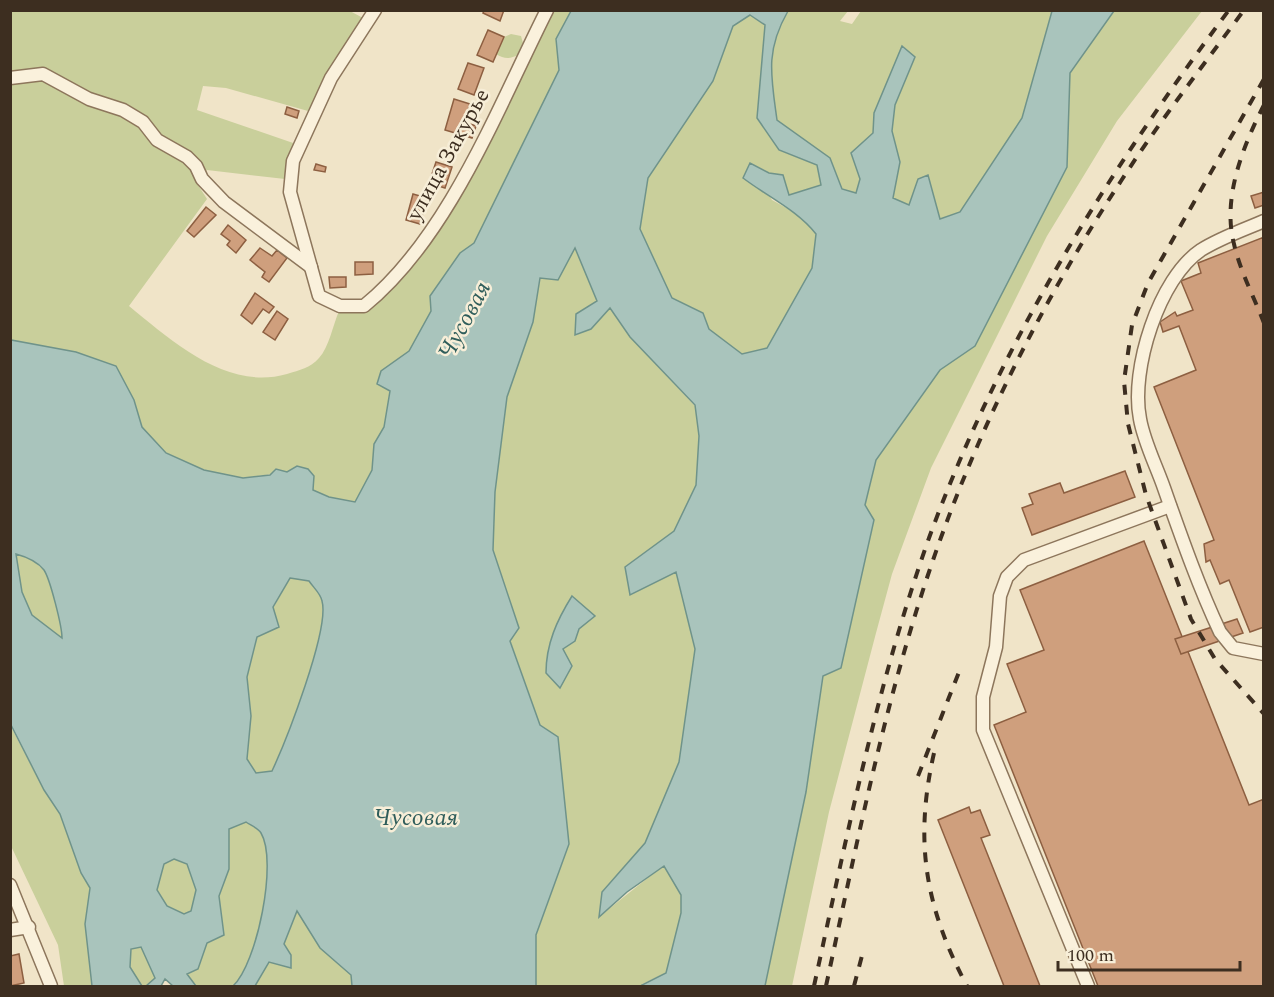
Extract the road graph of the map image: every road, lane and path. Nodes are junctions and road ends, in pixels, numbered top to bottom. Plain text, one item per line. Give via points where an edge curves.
1 (375, 10) edge
2 (547, 10) edge
3 (10, 78) edge
4 (1263, 221) edge
5 (310, 267) junction
6 (1170, 506) junction
7 (1263, 654) edge
8 (10, 885) edge
9 (29, 927) junction
10 (10, 930) edge
11 (51, 987) edge
12 (1088, 987) edge

1 - 5 street, улица Закурье via 331,78 293,161 290,192
2 - 5 street, улица Закурье via 453,196 387,287 364,306 340,306 319,296
3 - 5 street via 43,74 143,122 157,140 187,157 224,202
4 - 6 street via 1202,250 1190,260 1166,290 1150,328 1138,405 1144,435
6 - 7 street via 1220,632 1233,648
6 - 12 street via 1024,560 1007,577 1000,596 996,647 983,697 983,730
8 - 9 street
9 - 10 street
9 - 11 street

